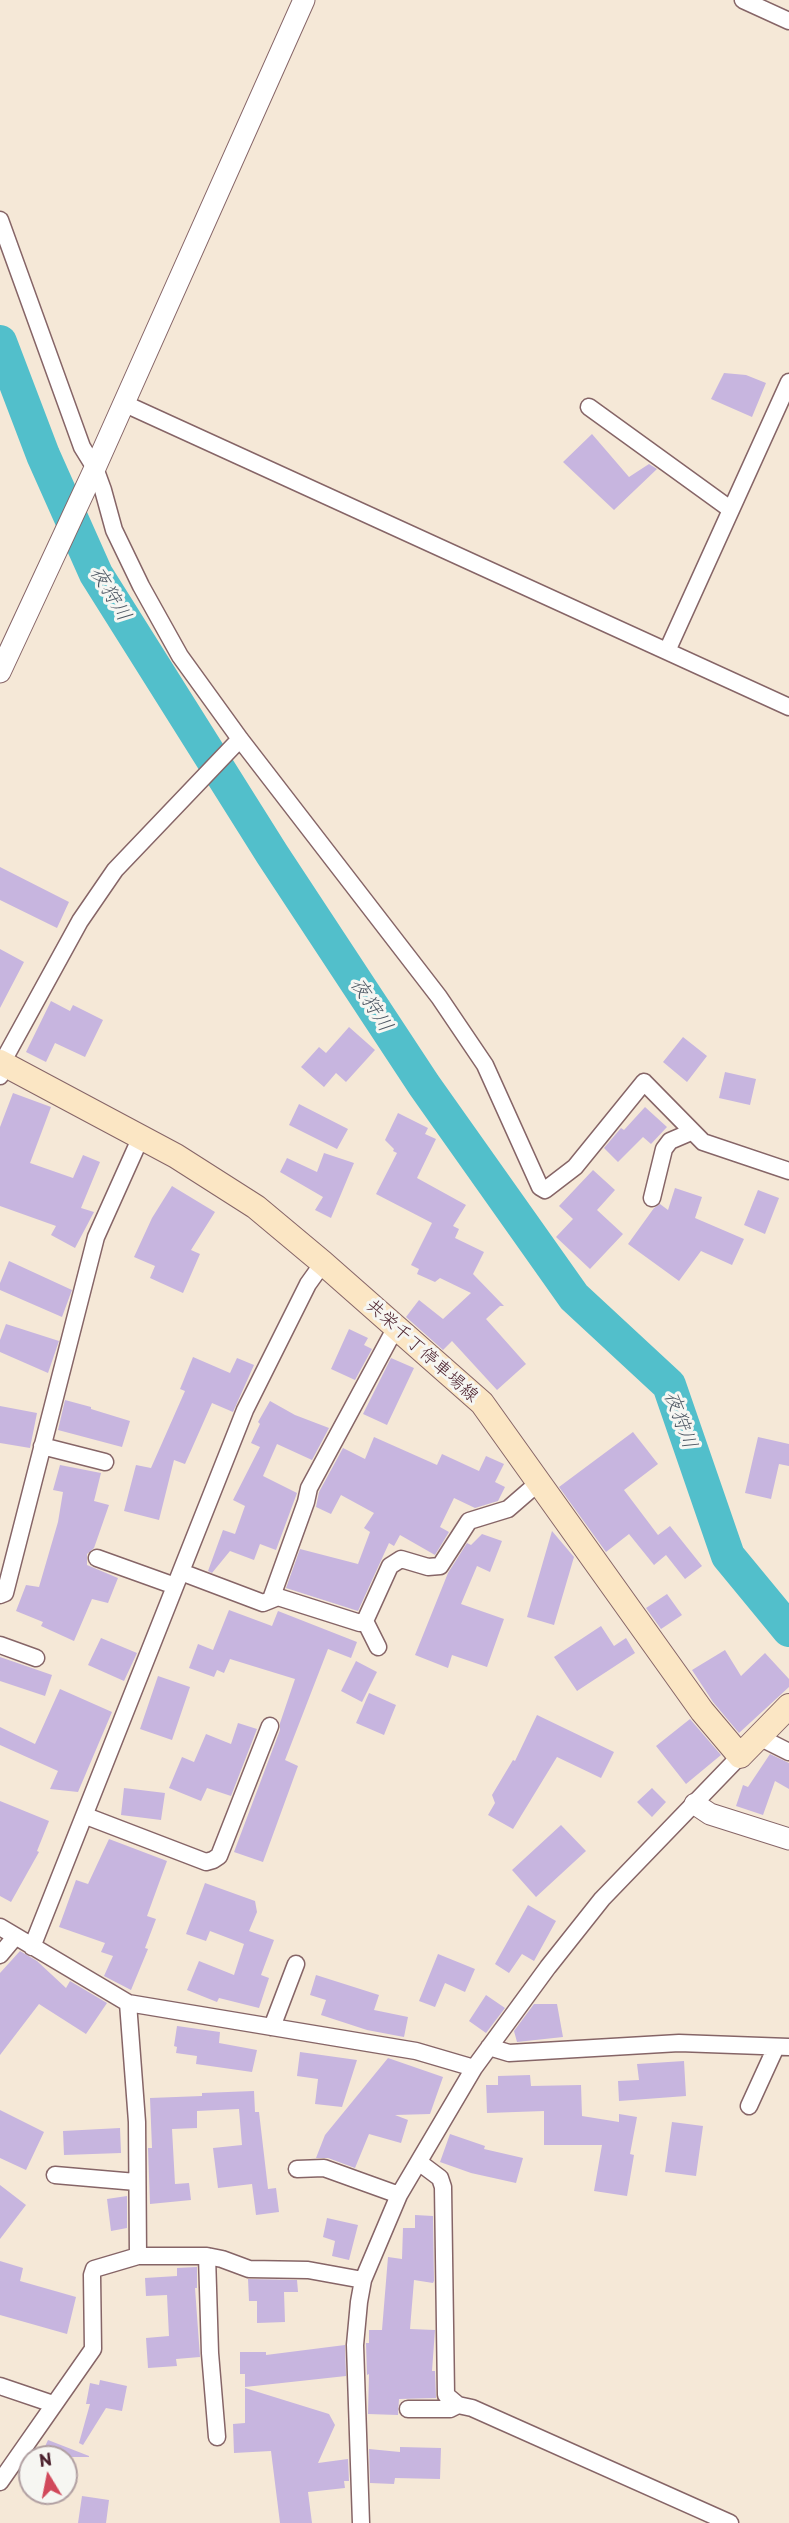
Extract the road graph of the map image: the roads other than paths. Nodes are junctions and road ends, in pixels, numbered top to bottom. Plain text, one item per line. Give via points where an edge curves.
1 (304, 0) edge
2 (743, 0) edge
3 (789, 21) edge
4 (0, 220) edge
5 (789, 382) edge
6 (123, 404) junction
7 (589, 407) dead end
8 (93, 472) junction
9 (730, 509) junction
10 (667, 651) junction
11 (0, 672) edge
12 (789, 707) edge
13 (238, 742) junction
14 (1, 1067) edge
15 (691, 1132) junction
16 (140, 1139) junction
17 (789, 1171) edge
18 (652, 1198) dead end
19 (323, 1263) junction
20 (396, 1327) junction
21 (42, 1446) junction
22 (105, 1462) dead end
23 (538, 1483) junction
24 (97, 1558) dead end
25 (178, 1579) junction
26 (0, 1595) edge
27 (271, 1599) junction
28 (365, 1621) junction
29 (0, 1645) edge
30 (378, 1647) dead end
31 (36, 1658) dead end
32 (789, 1706) edge
33 (270, 1726) dead end
34 (759, 1737) junction
35 (789, 1752) edge
36 (740, 1756) junction
37 (695, 1804) junction
38 (86, 1816) junction
39 (789, 1839) edge
40 (0, 1927) edge
41 (15, 1937) junction
42 (32, 1947) junction
43 (0, 1955) edge
44 (296, 1964) dead end
45 (128, 2003) junction
46 (272, 2027) junction
47 (489, 2047) junction
48 (782, 2047) edge
49 (474, 2068) junction
50 (749, 2106) dead end
51 (420, 2163) junction
52 (297, 2169) dead end
53 (55, 2175) dead end
54 (136, 2182) junction
55 (399, 2195) junction
56 (138, 2256) junction
57 (207, 2256) junction
58 (363, 2280) junction
59 (0, 2386) edge
60 (53, 2404) junction
61 (458, 2405) junction
62 (408, 2409) dead end
63 (218, 2437) dead end
64 (0, 2482) edge
65 (361, 2523) edge
66 (730, 2523) edge

1 - 6 street
2 - 3 street
4 - 8 street
5 - 9 street
6 - 8 street
6 - 10 street
7 - 9 street
8 - 11 street
8 - 13 street via 114,530 141,586 180,656
9 - 10 street
10 - 12 street
13 - 14 street via 115,870 80,921
13 - 15 street via 439,997 485,1065 540,1187 545,1190 575,1167 644,1082
14 - 16 main road, 共栄千丁停車場線
15 - 17 street via 703,1142
15 - 18 street via 670,1141 664,1149
16 - 19 main road, 共栄千丁停車場線 via 176,1156 255,1208
16 - 21 street via 96,1237
19 - 20 main road, 共栄千丁停車場線
19 - 25 street via 308,1284 245,1410
20 - 23 main road, 共栄千丁停車場線 via 482,1403
20 - 27 street via 309,1488
21 - 22 street
21 - 26 street via 5,1593
23 - 28 street via 508,1509 469,1521 440,1566 401,1560 390,1566
23 - 36 main road, 共栄千丁停車場線 via 702,1711
24 - 25 street
25 - 27 street via 263,1603
25 - 38 street
27 - 28 street via 278,1597 360,1623
28 - 30 street
29 - 31 street
32 - 34 main road
33 - 38 street via 219,1856 213,1860 206,1862
34 - 35 street
34 - 36 main road
36 - 37 street
37 - 39 street via 710,1814
37 - 47 street via 602,1899
38 - 42 street
40 - 41 street
41 - 42 street
41 - 43 street
42 - 45 street
44 - 46 street
45 - 46 street
45 - 54 street via 137,2122
46 - 49 street via 416,2051
47 - 48 street via 509,2053 679,2043
47 - 49 street
48 - 50 street
49 - 51 street
51 - 55 street
51 - 61 street via 440,2178 443,2187 446,2395
52 - 55 street via 324,2168
53 - 54 street
54 - 56 street
55 - 58 street
56 - 57 street
56 - 60 street via 94,2269 93,2349
57 - 58 street via 249,2269 308,2270
57 - 63 street
58 - 65 street via 355,2345
59 - 60 street
60 - 64 street
61 - 62 street via 450,2409
61 - 66 street

